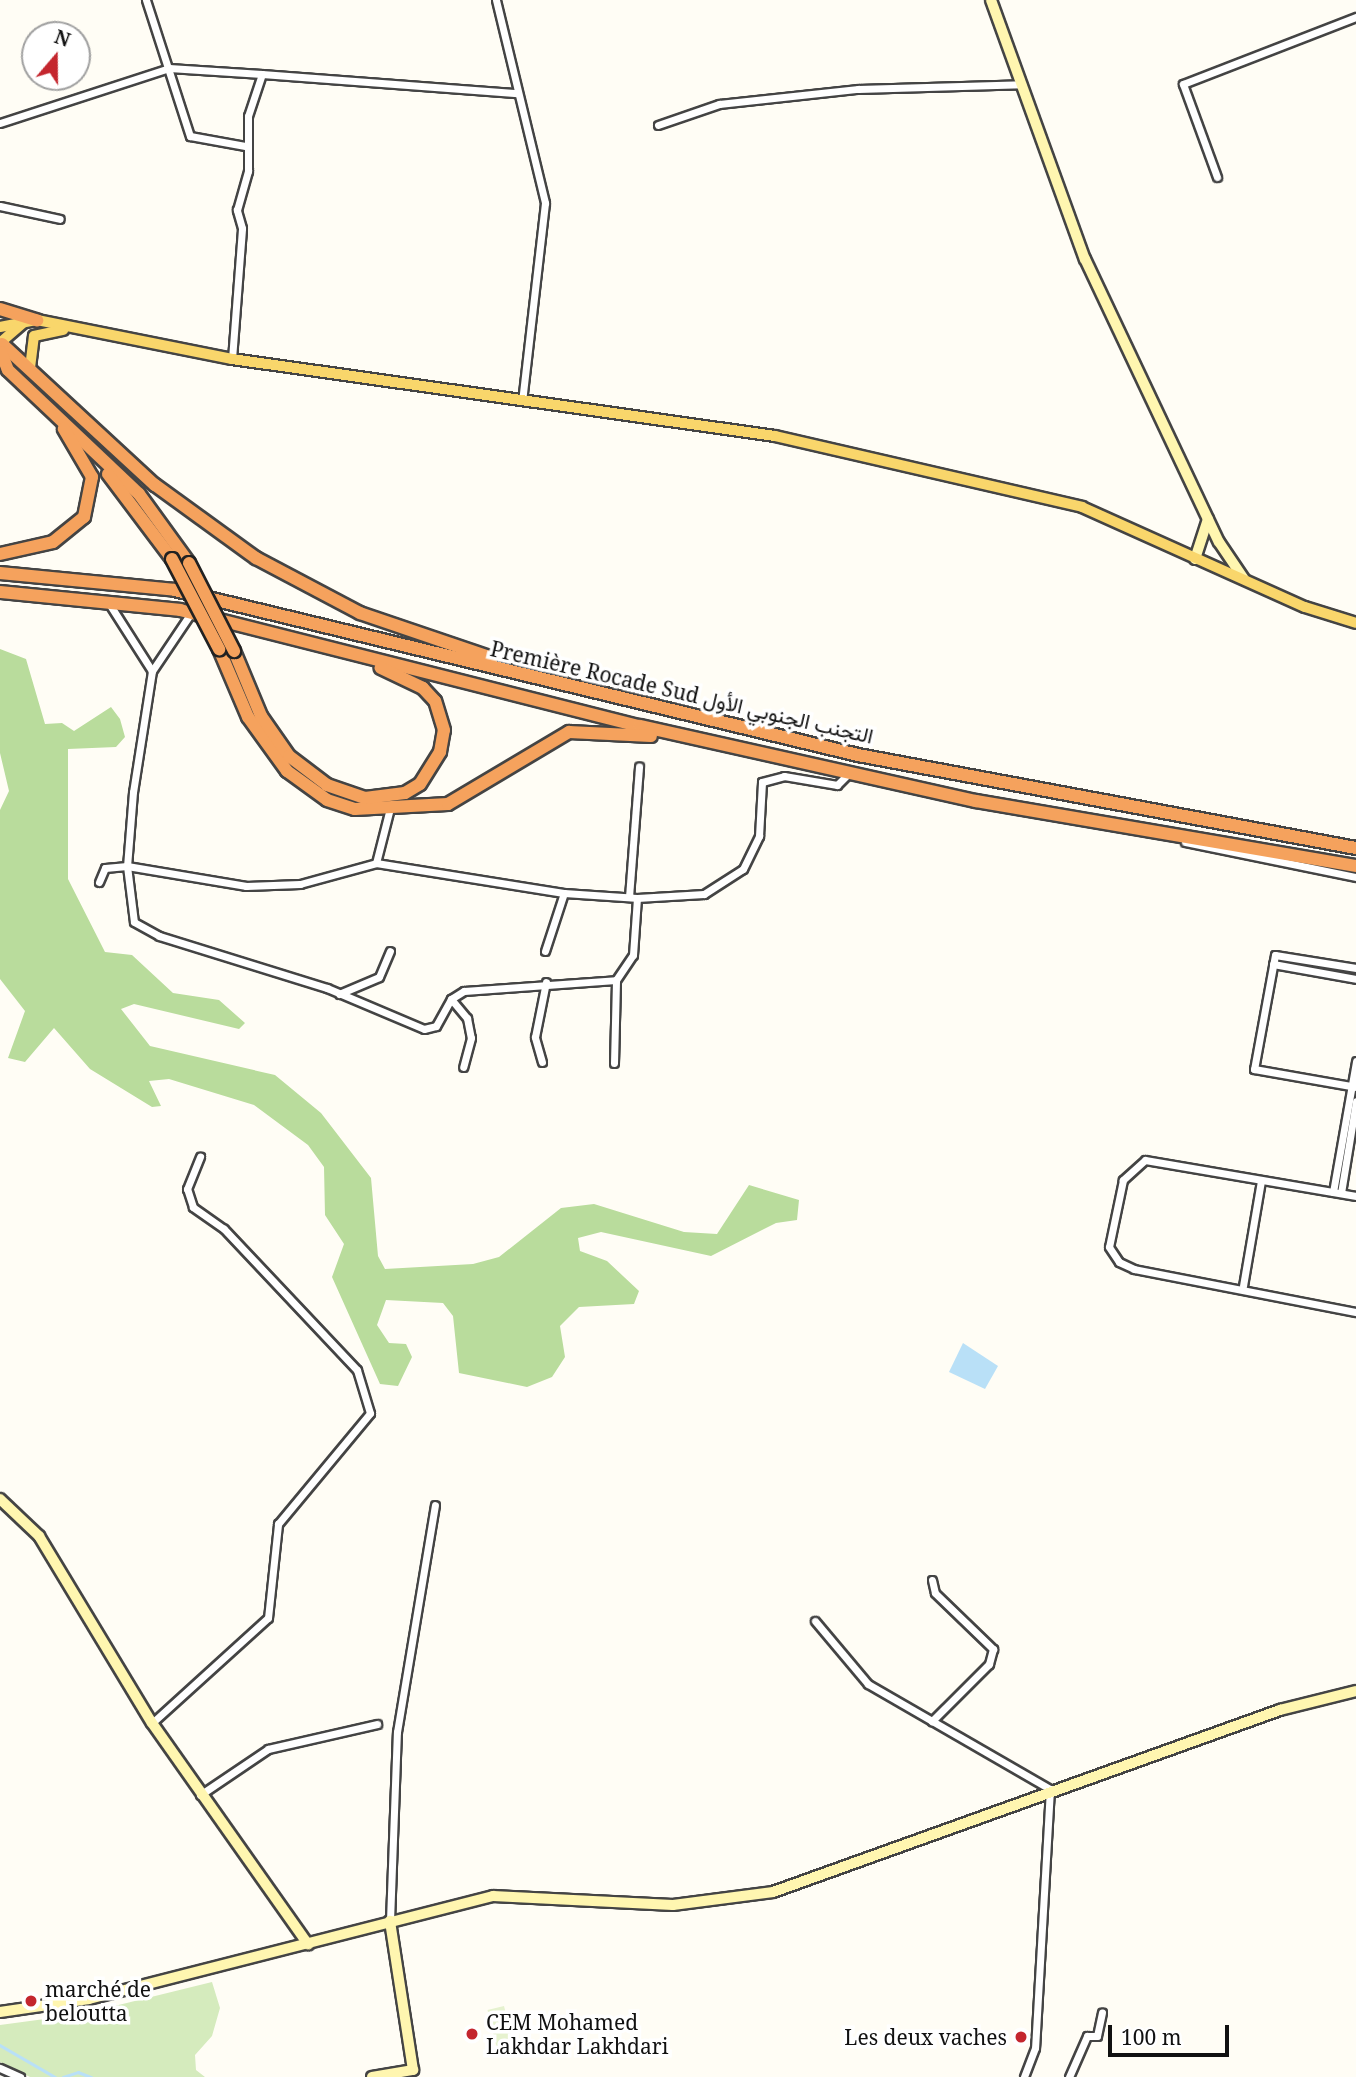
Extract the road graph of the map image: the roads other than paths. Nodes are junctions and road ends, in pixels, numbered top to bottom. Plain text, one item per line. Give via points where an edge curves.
1 (146, 0) edge
2 (496, 0) edge
3 (991, 0) edge
4 (1356, 17) edge
5 (169, 68) junction
6 (262, 74) junction
7 (1022, 84) junction
8 (516, 93) junction
9 (0, 123) edge
10 (658, 125) dead end
11 (245, 146) junction
12 (1217, 177) dead end
13 (0, 206) edge
14 (60, 219) dead end
15 (0, 309) edge
16 (37, 320) junction
17 (0, 327) edge
18 (65, 330) junction
19 (118, 338) junction
20 (1, 346) edge
21 (232, 359) junction
22 (12, 365) dead end
23 (30, 368) junction
24 (0, 373) edge
25 (522, 401) junction
26 (64, 429) junction
27 (83, 429) junction
28 (156, 512) junction
29 (1208, 519) junction
30 (209, 527) junction
31 (0, 554) edge
32 (1195, 559) junction
33 (0, 573) edge
34 (1246, 582) junction
35 (0, 592) edge
36 (105, 599) junction
37 (191, 613) junction
38 (1356, 622) edge
39 (253, 628) junction
40 (152, 671) junction
41 (729, 721) junction
42 (767, 754) junction
43 (639, 766) dead end
44 (850, 773) junction
45 (389, 812) junction
46 (1162, 833) junction
47 (1356, 848) edge
48 (376, 863) junction
49 (127, 866) junction
50 (1356, 866) edge
51 (1356, 877) edge
52 (99, 882) dead end
53 (564, 893) junction
54 (633, 898) junction
55 (390, 951) dead end
56 (545, 951) dead end
57 (1273, 964) junction
58 (1356, 968) edge
59 (1356, 979) edge
60 (616, 980) junction
61 (546, 982) junction
62 (339, 994) junction
63 (451, 999) junction
64 (542, 1062) dead end
65 (1356, 1062) edge
66 (614, 1063) dead end
67 (463, 1067) dead end
68 (1354, 1087) edge
69 (1356, 1101) edge
70 (200, 1156) dead end
71 (1261, 1181) junction
72 (1337, 1193) junction
73 (1356, 1196) edge
74 (1243, 1286) junction
75 (1356, 1312) edge
76 (0, 1499) edge
77 (435, 1505) dead end
78 (932, 1580) dead end
79 (815, 1621) dead end
80 (1356, 1691) edge
81 (932, 1721) junction
82 (152, 1723) junction
83 (377, 1724) dead end
84 (1051, 1789) junction
85 (200, 1795) junction
86 (390, 1921) junction
87 (308, 1944) junction
88 (0, 2012) edge
89 (1102, 2013) dead end
90 (0, 2068) edge
91 (413, 2074) edge
92 (20, 2077) edge
93 (372, 2077) edge
94 (1024, 2077) edge
95 (1069, 2077) edge

1 - 5 street
2 - 8 street
3 - 7 main road
4 - 12 street via 1182,84
5 - 6 street
5 - 9 street
5 - 11 street via 190,136
6 - 8 street
6 - 11 street
7 - 10 street via 858,89 733,103
7 - 29 main road via 1085,258
8 - 25 street via 545,203
11 - 21 street via 249,160 237,210 242,228
13 - 14 street
15 - 16 highway
16 - 17 main road
16 - 19 main road
18 - 19 main road
18 - 20 main road via 22,324
18 - 23 main road via 34,336
19 - 21 main road
20 - 23 highway
20 - 28 highway via 8,370
21 - 25 main road
22 - 27 highway
23 - 30 highway
24 - 26 highway
25 - 32 main road via 756,432 1046,497
26 - 31 highway via 92,477 84,517 52,542
26 - 45 highway, bridge via 139,509 172,559 248,717 287,771 327,800
27 - 28 highway
27 - 30 highway
28 - 39 highway, bridge via 189,562 275,738 327,785 346,794 384,797 405,793 430,773 444,730 435,701 423,688 390,671
29 - 32 main road
29 - 34 main road
30 - 41 highway via 304,586 406,632
32 - 34 main road
33 - 41 highway, Première Rocade Sud التجنب الجنوبي الأول via 175,590
34 - 38 main road
35 - 36 highway, Première Rocade Sud التجنب الجنوبي الأول
36 - 37 highway, Première Rocade Sud التجنب الجنوبي الأول
36 - 40 street
37 - 39 highway, Première Rocade Sud التجنب الجنوبي الأول
37 - 40 street
39 - 42 highway, Première Rocade Sud التجنب الجنوبي الأول
40 - 49 street
41 - 47 highway, Première Rocade Sud التجنب الجنوبي الأول via 858,755
42 - 44 highway, Première Rocade Sud التجنب الجنوبي الأول
42 - 45 highway via 597,728 569,732 539,744 473,795
43 - 54 street
44 - 46 highway, Première Rocade Sud التجنب الجنوبي الأول
44 - 54 street via 837,785 766,778 760,787 759,836 743,869 704,894
45 - 48 street
46 - 50 highway, Première Rocade Sud التجنب الجنوبي الأول
46 - 51 street via 1267,862
48 - 49 street via 268,887
48 - 53 street
49 - 52 street via 105,869
49 - 62 street via 134,922 142,930
53 - 54 street
53 - 56 street
54 - 60 street via 633,955
55 - 62 street via 379,977
57 - 58 street via 1275,955
57 - 59 street
57 - 68 street via 1254,1069
60 - 61 street
60 - 66 street
61 - 63 street via 464,991
61 - 64 street via 535,1037
62 - 63 street via 424,1029 436,1026
63 - 67 street via 467,1018 471,1038
65 - 68 street
68 - 72 street
69 - 72 street
70 - 82 street via 187,1189 193,1207 224,1229 358,1370 370,1413 278,1524 268,1618
71 - 72 street
71 - 74 street
71 - 74 street via 1145,1160 1123,1180 1109,1247 1119,1262 1134,1269
72 - 73 street
74 - 75 street
76 - 82 main road via 54,1558
77 - 86 street via 397,1732
78 - 81 street via 935,1593 993,1648 989,1664
79 - 81 street via 868,1684
80 - 84 main road via 1280,1710
81 - 84 street
82 - 85 main road
83 - 85 street via 268,1749
84 - 86 main road via 783,1888 733,1900 673,1905 527,1894
84 - 94 street via 1035,2048
85 - 87 main road
86 - 87 main road
86 - 91 main road
87 - 88 main road via 89,1999
89 - 95 street via 1097,2036 1087,2036
90 - 92 street
91 - 93 main road

